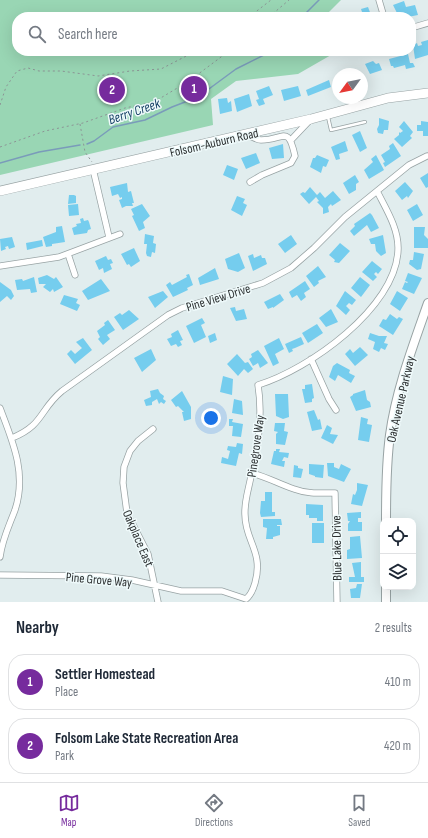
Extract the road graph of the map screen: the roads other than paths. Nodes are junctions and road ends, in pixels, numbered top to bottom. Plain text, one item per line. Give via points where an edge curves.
1 (379, 0) edge
2 (383, 12) edge
3 (428, 23) edge
4 (416, 27) edge
5 (428, 94) edge
6 (327, 115) junction
7 (311, 119) junction
8 (365, 122) dead end
9 (246, 134) junction
10 (292, 140) junction
11 (427, 156) dead end
12 (93, 169) junction
13 (250, 182) dead end
14 (0, 191) edge
15 (377, 191) junction
16 (120, 234) dead end
17 (109, 237) junction
18 (68, 254) junction
19 (0, 266) edge
20 (74, 275) dead end
21 (428, 303) edge
22 (311, 359) junction
23 (0, 408) edge
24 (336, 410) dead end
25 (153, 429) dead end
26 (12, 438) junction
27 (252, 473) junction
28 (386, 518) edge
29 (0, 557) edge
30 (0, 575) edge
31 (155, 586) junction
32 (386, 590) edge
33 (197, 591) joint
34 (158, 602) edge
35 (337, 602) edge
36 (386, 602) edge

1 - 2 street
3 - 4 street
5 - 6 main road, Folsom-Auburn Road via 388,98
6 - 7 main road, Folsom-Auburn Road
6 - 8 lane via 331,130
7 - 9 main road, Folsom-Auburn Road
7 - 10 street
9 - 10 street via 260,140 285,136
9 - 12 main road, Folsom-Auburn Road
10 - 13 street via 295,156 293,161
11 - 15 street, Pine View Drive via 413,162
12 - 14 main road, Folsom-Auburn Road
12 - 17 street
15 - 22 street, Pinegrove Way via 397,237 395,268 360,322
15 - 26 street, Pine View Drive via 291,268 263,283 192,304 168,315 62,391 51,401 33,427
16 - 17 street
17 - 18 street
18 - 19 street
18 - 20 street
21 - 28 main road, Oak Avenue Parkway via 394,411 387,458
22 - 24 street
22 - 27 street, Pinegrove Way via 281,377 258,385 261,405 260,431
23 - 26 street
25 - 31 street, Oakplace East via 140,438 130,451 124,466 123,483 127,513 148,554
26 - 29 street via 19,464 19,490
27 - 33 street, Pinegrove Way via 245,514 257,559 257,573 252,590 246,599 222,591
27 - 35 street, Blue Lake Drive via 308,493 335,493
30 - 31 street, Pine Grove Way via 101,576
31 - 33 street, Pine Grove Way
31 - 34 street, Oakplace East
32 - 36 main road

